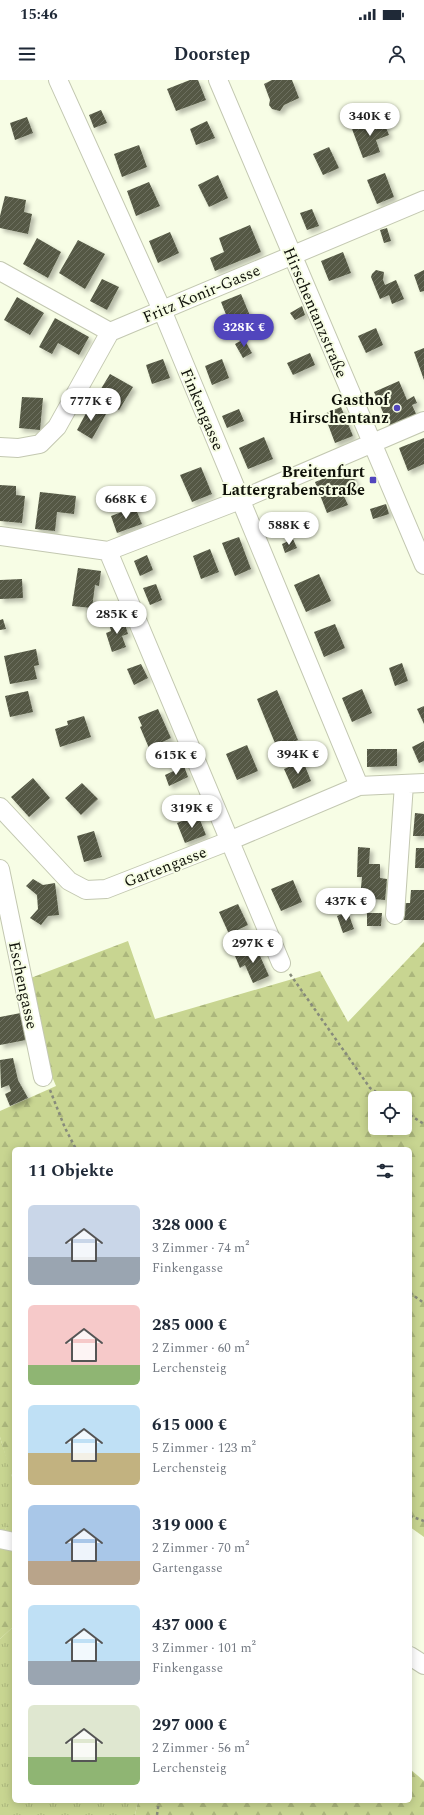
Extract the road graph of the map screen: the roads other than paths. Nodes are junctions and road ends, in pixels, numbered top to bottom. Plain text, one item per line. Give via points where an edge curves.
1 (58, 80) edge
2 (218, 80) edge
3 (424, 200) edge
4 (292, 254) junction
5 (0, 271) edge
6 (162, 310) junction
7 (110, 332) junction
8 (424, 421) edge
9 (372, 443) junction
10 (0, 448) edge
11 (240, 500) junction
12 (0, 536) edge
13 (108, 551) junction
14 (424, 565) edge
15 (424, 783) edge
16 (404, 784) junction
17 (359, 786) junction
18 (0, 807) edge
19 (230, 841) junction
20 (0, 869) edge
21 (395, 915) dead end
22 (281, 962) road end
23 (43, 1077) road end
24 (0, 1539) edge
25 (12, 1542) edge
26 (412, 1657) edge
27 (424, 1665) edge

1 - 6 street, Finkengasse
2 - 4 street, Hirschentanzstraße
3 - 4 street, Fritz Konir-Gasse
4 - 6 street, Fritz Konir-Gasse
4 - 9 street, Hirschentanzstraße
5 - 7 street
6 - 7 street, Fritz Konir-Gasse
6 - 11 street, Finkengasse
7 - 10 street via 51,433 40,444
8 - 9 street
9 - 11 street
9 - 14 street, Hirschentanzstraße
11 - 13 street
11 - 17 street, Finkengasse
12 - 13 street
13 - 19 street
15 - 16 street, Gartengasse
16 - 17 street, Gartengasse
16 - 21 street
17 - 19 street, Gartengasse
18 - 19 street, Gartengasse via 69,881 86,890 106,890
19 - 22 street
20 - 23 street, Eschengasse
24 - 25 street
26 - 27 street

